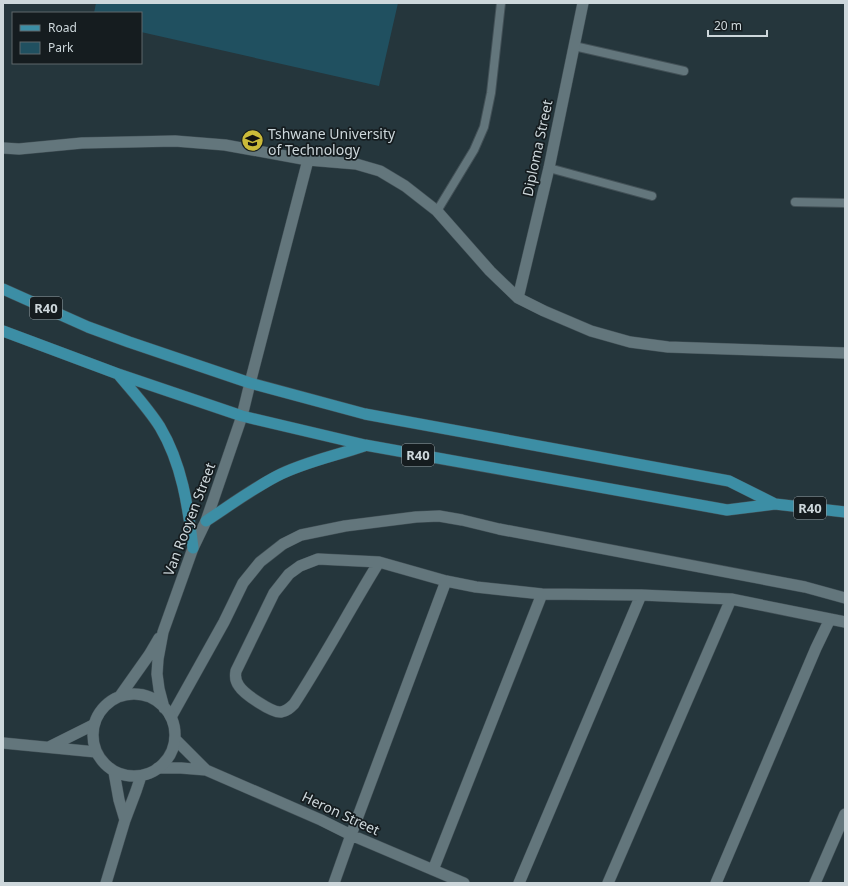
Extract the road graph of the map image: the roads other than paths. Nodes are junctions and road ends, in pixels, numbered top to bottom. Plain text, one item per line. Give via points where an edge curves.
1 (501, 3) edge
2 (583, 3) edge
3 (574, 46) junction
4 (684, 71) dead end
5 (3, 148) edge
6 (308, 160) junction
7 (549, 168) junction
8 (652, 196) dead end
9 (796, 202) dead end
10 (845, 203) edge
11 (437, 211) junction
12 (3, 289) edge
13 (518, 298) junction
14 (3, 331) edge
15 (845, 353) edge
16 (118, 374) junction
17 (250, 383) junction
18 (242, 416) junction
19 (365, 445) junction
20 (775, 504) junction
21 (845, 512) edge
22 (206, 522) junction
23 (193, 548) junction
24 (379, 562) junction
25 (446, 581) junction
26 (542, 594) junction
27 (641, 595) junction
28 (845, 598) edge
29 (731, 599) junction
30 (830, 619) junction
31 (845, 622) edge
32 (163, 632) junction
33 (120, 696) junction
34 (164, 708) junction
35 (171, 717) junction
36 (93, 726) junction
37 (175, 739) junction
38 (3, 743) edge
39 (48, 747) junction
40 (96, 752) junction
41 (158, 768) junction
42 (206, 770) junction
43 (114, 772) junction
44 (140, 776) junction
45 (845, 814) edge
46 (125, 820) junction
47 (351, 835) junction
48 (433, 870) junction
49 (446, 880) edge
50 (106, 883) edge
51 (334, 883) edge
52 (464, 883) edge
53 (519, 883) edge
54 (608, 883) edge
55 (716, 883) edge
56 (815, 883) edge

1 - 11 lane via 492,93 484,127 474,150
2 - 3 street, Diploma Street
3 - 4 lane
3 - 7 street, Diploma Street
5 - 6 street via 175,141 225,145
6 - 11 street via 356,164 380,171 405,186
6 - 17 street, Van Rooyen Street
7 - 8 lane
7 - 13 street, Diploma Street
9 - 10 lane
11 - 13 street via 490,271
12 - 17 main road, R40 via 88,327
13 - 15 street via 591,331 630,342 668,347
14 - 16 main road, R40
16 - 18 main road, R40
16 - 23 main road via 160,427 173,455 183,483
17 - 18 street, Van Rooyen Street
17 - 20 main road, R40 via 364,414 729,481
18 - 19 main road, R40
18 - 22 street, Van Rooyen Street
19 - 20 main road, R40 via 727,510
19 - 22 main road via 277,476
20 - 21 main road, R40
22 - 23 street, Van Rooyen Street
23 - 32 street, Van Rooyen Street
24 - 24 street via 318,559 288,574 274,593 236,671 235,678 245,693 274,711 288,710 321,663
24 - 25 street
25 - 26 street
25 - 47 street
26 - 27 street
26 - 48 street
27 - 29 street
27 - 53 street
28 - 35 street via 805,587 439,516 345,526 301,535 282,544 260,562 243,583
29 - 30 street
29 - 54 street
30 - 31 street
30 - 55 street
32 - 33 street, Van Rooyen Street
32 - 34 street, Van Rooyen Street via 157,674
33 - 34 street, Van Rooyen Street via 144,695
33 - 36 street, Van Rooyen Street via 108,702
34 - 35 street, Van Rooyen Street
35 - 37 street, Van Rooyen Street
36 - 39 street
36 - 40 street via 92,735
37 - 41 street via 172,750
37 - 42 street, Heron Street
38 - 39 street
39 - 40 street
40 - 43 street via 104,764
41 - 42 street, Heron Street
41 - 44 street
42 - 47 street, Heron Street
43 - 44 street
43 - 46 street
44 - 46 street
45 - 56 street
46 - 50 street
47 - 48 street, Heron Street
47 - 51 street
48 - 49 street, Heron Street
49 - 52 street, Heron Street

